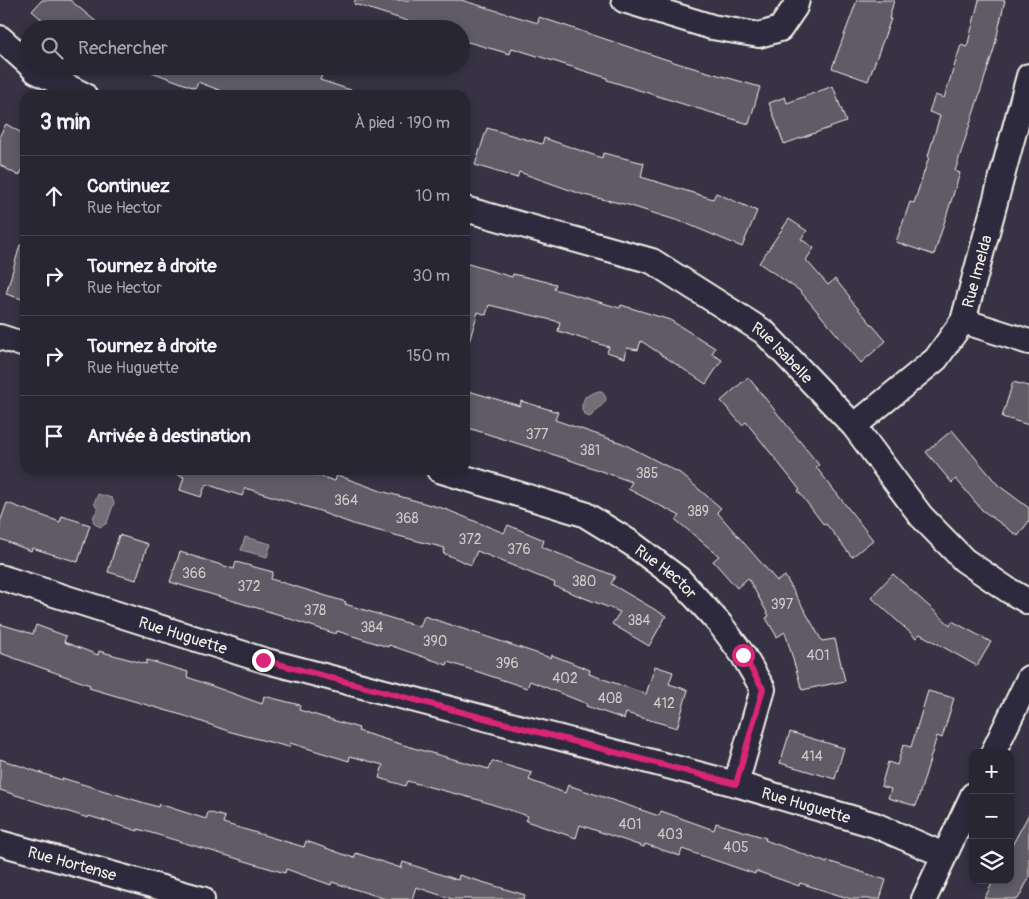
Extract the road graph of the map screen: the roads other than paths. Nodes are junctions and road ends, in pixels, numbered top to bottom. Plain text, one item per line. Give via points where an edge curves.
1 (624, 0) edge
2 (797, 0) edge
3 (0, 38) edge
4 (20, 56) edge
5 (44, 75) edge
6 (1027, 89) edge
7 (74, 90) edge
8 (470, 210) edge
9 (963, 321) junction
10 (0, 337) edge
11 (1029, 342) edge
12 (20, 343) edge
13 (854, 426) junction
14 (455, 475) edge
15 (0, 577) edge
16 (1029, 602) edge
17 (1029, 678) edge
18 (995, 749) edge
19 (736, 784) junction
20 (969, 803) edge
21 (0, 843) edge
22 (944, 855) junction
23 (202, 899) edge
24 (924, 899) edge

1 - 2 street via 712,28 759,35 780,29
3 - 4 street
5 - 7 street
6 - 9 street, Rue Imelda
8 - 13 street, Rue Isabelle via 652,261 764,332
9 - 11 street
9 - 13 street, Rue Imelda via 936,359
10 - 12 street
13 - 16 street, Rue Isabelle via 921,516 964,560
14 - 19 street, Rue Hector via 584,514 631,543 679,579 720,624 763,689
15 - 19 street, Rue Huguette via 263,660
17 - 18 street
19 - 22 street, Rue Huguette via 875,825
20 - 22 street
21 - 23 street, Rue Hortense
22 - 24 street

